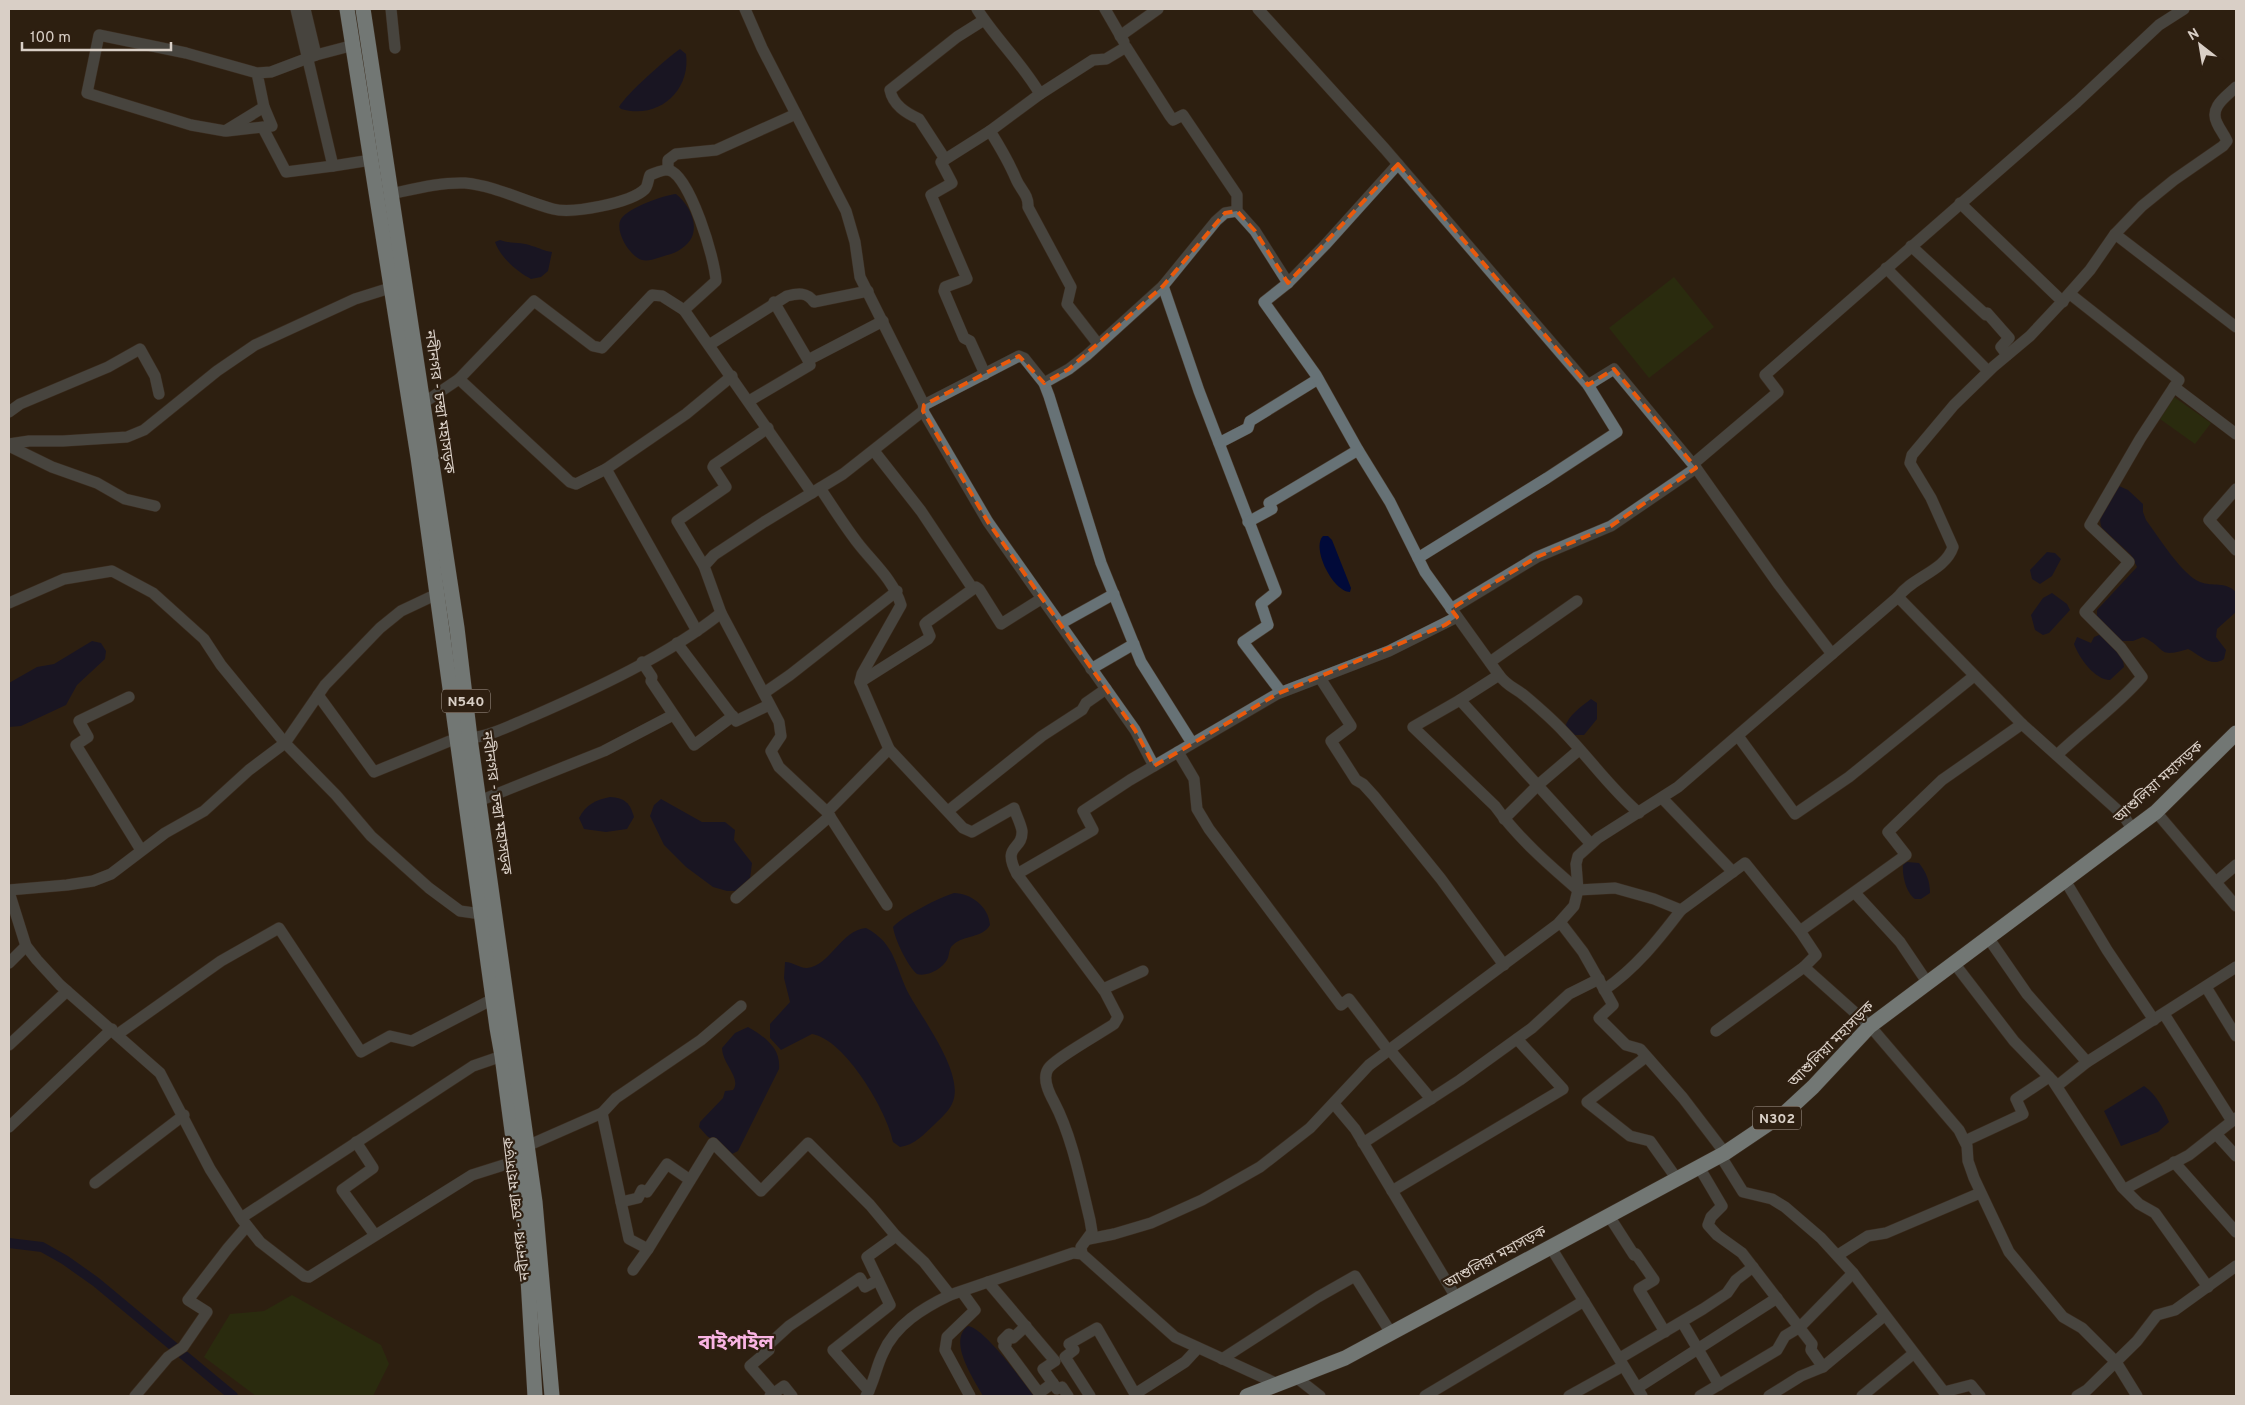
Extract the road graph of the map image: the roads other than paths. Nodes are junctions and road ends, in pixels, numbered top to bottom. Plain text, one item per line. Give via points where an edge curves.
1 (296, 9) edge
2 (305, 9) edge
3 (347, 9) edge
4 (362, 9) edge
5 (391, 9) edge
6 (745, 9) edge
7 (977, 9) edge
8 (1105, 9) edge
9 (1158, 9) edge
10 (1258, 9) edge
11 (2184, 9) edge
12 (984, 20) junction
13 (1123, 41) junction
14 (354, 45) junction
15 (395, 48) dead end
16 (312, 57) junction
17 (258, 73) junction
18 (2236, 87) edge
19 (1040, 94) junction
20 (264, 106) junction
21 (796, 114) junction
22 (263, 128) junction
23 (990, 130) junction
24 (225, 131) junction
25 (945, 159) junction
26 (371, 160) junction
27 (1398, 164) junction
28 (333, 166) junction
29 (668, 170) junction
30 (390, 194) junction
31 (1960, 203) junction
32 (1238, 211) junction
33 (2115, 234) junction
34 (1912, 246) junction
35 (1886, 268) junction
36 (1288, 283) junction
37 (1163, 286) junction
38 (390, 288) junction
39 (868, 292) junction
40 (2066, 298) junction
41 (774, 302) junction
42 (684, 310) junction
43 (883, 321) junction
44 (2236, 327) edge
45 (1098, 344) junction
46 (709, 345) junction
47 (2007, 355) junction
48 (808, 360) junction
49 (1988, 371) junction
50 (985, 374) junction
51 (732, 376) junction
52 (459, 379) junction
53 (1318, 379) junction
54 (1044, 383) junction
55 (1588, 385) junction
56 (2174, 387) junction
57 (159, 394) dead end
58 (749, 401) junction
59 (422, 404) junction
60 (924, 408) junction
61 (9, 412) edge
62 (768, 428) junction
63 (2236, 434) edge
64 (1220, 444) junction
65 (9, 445) edge
66 (1358, 450) junction
67 (874, 451) junction
68 (1694, 466) junction
69 (606, 469) junction
70 (2236, 489) edge
71 (816, 490) junction
72 (155, 506) dead end
73 (1248, 522) junction
74 (2236, 550) edge
75 (1418, 558) junction
76 (704, 566) junction
77 (973, 589) junction
78 (896, 591) junction
79 (437, 594) junction
80 (1114, 594) junction
81 (1898, 597) junction
82 (1041, 598) junction
83 (1577, 601) dead end
84 (9, 603) edge
85 (721, 613) junction
86 (1454, 613) junction
87 (1060, 624) junction
88 (697, 630) junction
89 (677, 643) junction
90 (1134, 644) junction
91 (1832, 654) junction
92 (642, 662) junction
93 (1490, 662) junction
94 (1091, 669) junction
95 (1499, 675) junction
96 (1974, 676) junction
97 (1320, 678) junction
98 (860, 682) junction
99 (1106, 689) junction
100 (1281, 692) junction
101 (764, 693) junction
102 (318, 696) junction
103 (129, 697) dead end
104 (1460, 700) junction
105 (769, 705) junction
106 (673, 715) junction
107 (733, 716) junction
108 (2022, 724) junction
109 (1738, 736) junction
110 (464, 738) junction
111 (2235, 738) edge
112 (1192, 743) junction
113 (285, 744) junction
114 (889, 750) junction
115 (1579, 750) junction
116 (1178, 752) junction
117 (2057, 755) junction
118 (1154, 766) junction
119 (1538, 785) junction
120 (1662, 798) junction
121 (479, 801) junction
122 (948, 811) junction
123 (2156, 812) junction
124 (1639, 813) junction
125 (829, 814) junction
126 (1504, 818) junction
127 (2133, 830) junction
128 (1592, 844) junction
129 (141, 850) junction
130 (2236, 865) edge
131 (1733, 872) junction
132 (1017, 874) junction
133 (2066, 882) junction
134 (2216, 882) junction
135 (1578, 890) junction
136 (9, 891) edge
137 (1854, 893) junction
138 (736, 898) dead end
139 (887, 905) dead end
140 (2236, 906) edge
141 (1681, 910) junction
142 (481, 914) junction
143 (1560, 922) junction
144 (1800, 932) junction
145 (1989, 938) junction
146 (26, 946) junction
147 (9, 962) edge
148 (1954, 963) junction
149 (1504, 965) junction
150 (1804, 967) junction
151 (2236, 968) edge
152 (1143, 971) dead end
153 (1599, 979) junction
154 (1927, 982) junction
155 (2206, 987) junction
156 (1103, 989) junction
157 (1604, 990) junction
158 (68, 991) junction
159 (493, 1000) junction
160 (741, 1006) dead end
161 (2159, 1017) junction
162 (1870, 1026) junction
163 (115, 1031) junction
164 (1716, 1031) dead end
165 (2236, 1036) edge
166 (1517, 1039) junction
167 (9, 1045) edge
168 (1389, 1049) junction
169 (502, 1056) junction
170 (1646, 1057) junction
171 (2087, 1062) junction
172 (2049, 1077) junction
173 (2057, 1086) junction
174 (1432, 1099) junction
175 (1334, 1104) junction
176 (602, 1113) junction
177 (184, 1115) junction
178 (2234, 1119) edge
179 (9, 1127) edge
180 (2216, 1134) junction
181 (1964, 1141) junction
182 (356, 1142) junction
183 (1363, 1143) junction
184 (527, 1146) junction
185 (1723, 1154) junction
186 (2236, 1156) edge
187 (516, 1161) junction
188 (2174, 1162) junction
189 (1699, 1167) junction
190 (1677, 1179) junction
191 (690, 1180) junction
192 (95, 1183) dead end
193 (2125, 1190) junction
194 (1392, 1191) junction
195 (1980, 1193) junction
196 (621, 1202) junction
197 (1609, 1216) junction
198 (244, 1222) junction
199 (2236, 1232) edge
200 (375, 1235) junction
201 (896, 1236) junction
202 (1089, 1239) junction
203 (1550, 1246) junction
204 (648, 1249) junction
205 (1082, 1254) junction
206 (1838, 1255) junction
207 (2236, 1266) edge
208 (1753, 1267) junction
209 (633, 1270) dead end
210 (1852, 1274) junction
211 (878, 1280) junction
212 (988, 1282) junction
213 (2208, 1287) junction
214 (962, 1292) junction
215 (950, 1296) junction
216 (1456, 1298) junction
217 (1777, 1298) junction
218 (1584, 1301) junction
219 (1884, 1316) junction
220 (1682, 1322) junction
221 (1026, 1326) junction
222 (1800, 1327) junction
223 (1665, 1332) junction
224 (1391, 1333) junction
225 (1198, 1348) junction
226 (1698, 1349) junction
227 (1913, 1354) junction
228 (1222, 1359) junction
229 (1621, 1362) junction
230 (2116, 1362) junction
231 (1823, 1367) junction
232 (1297, 1378) junction
233 (1053, 1383) junction
234 (1280, 1385) junction
235 (1718, 1389) edge
236 (1640, 1392) edge
237 (868, 1394) edge
238 (772, 1395) edge
239 (1315, 1395) edge
240 (135, 1396) edge
241 (535, 1396) edge
242 (552, 1396) edge
243 (792, 1396) edge
244 (970, 1396) edge
245 (1068, 1396) edge
246 (1090, 1396) edge
247 (1247, 1396) edge
248 (1425, 1396) edge
249 (1569, 1396) edge
250 (1700, 1396) edge
251 (1769, 1396) edge
252 (1862, 1396) edge
253 (1980, 1396) edge
254 (2077, 1396) edge
255 (2138, 1396) edge

1 - 16 street
2 - 16 street
3 - 14 highway, নবীনগর - চন্দ্রা মহাসড়ক / N540
4 - 30 highway, নবীনগর - চন্দ্রা মহাসড়ক / N540
5 - 15 street
6 - 21 street
7 - 12 street
8 - 13 street
9 - 13 street
10 - 27 street
11 - 31 street via 2158,25 2077,102
12 - 19 street via 1004,42
12 - 25 street via 957,36 890,90 892,99 918,119
13 - 19 street via 1106,59 1093,60
13 - 32 street via 1173,120 1183,115 1236,195
14 - 16 street
14 - 26 highway, নবীনগর - চন্দ্রা মহাসড়ক / N540
16 - 17 street via 271,72
16 - 28 street
17 - 20 street
17 - 24 street via 99,34 87,93 191,125
18 - 33 street via 2214,113 2227,141 2223,146 2148,200
19 - 23 street
20 - 22 street via 272,126
20 - 24 street
21 - 29 street via 716,150 676,154 668,160
21 - 39 street via 846,212 855,242 860,278
22 - 24 street
22 - 28 street via 286,172
23 - 25 street
23 - 45 street via 1072,287 1067,304
25 - 50 street via 941,163 952,183 931,197 968,279 945,287 944,291 964,338 970,341
26 - 28 street
26 - 38 highway, নবীনগর - চন্দ্রা মহাসড়ক / N540
27 - 36 street
27 - 55 street
29 - 30 street via 650,175 647,187 636,195 578,209 555,209 493,188 464,183
29 - 42 street via 680,177 686,188 715,266 716,281
30 - 59 highway, নবীনগর - চন্দ্রা মহাসড়ক / N540
31 - 34 street
31 - 40 street
32 - 36 street via 1255,231
32 - 37 street via 1225,213 1216,221
33 - 40 street
33 - 44 street
34 - 35 street
34 - 47 street via 1987,313 2009,338 2001,347
35 - 49 street
35 - 68 street via 1765,375 1778,392
36 - 53 street via 1264,302
37 - 45 street
37 - 64 street
38 - 65 street via 354,299 255,345 144,430 126,437 29,441
38 - 79 highway, নবীনগর - চন্দ্রা মহাসড়ক / N540
39 - 41 street via 814,302 810,296 799,293
39 - 43 street
40 - 47 street
40 - 56 street via 2179,380
41 - 46 street
41 - 48 street
42 - 46 street
42 - 52 street via 662,296 652,295 602,348 592,346 534,301
43 - 48 street
43 - 60 street
45 - 54 street via 1070,369
46 - 51 street
47 - 49 street
48 - 58 street via 810,365
49 - 81 street via 1912,455 1910,463 1941,517 1953,547 1950,556 1905,586
50 - 54 street via 1019,356
50 - 60 street
51 - 58 street
51 - 69 street via 686,414
52 - 59 street
52 - 69 street via 570,482 576,484
53 - 64 street via 1250,421 1248,428
53 - 66 street
54 - 80 street
55 - 68 street via 1614,369
55 - 75 street via 1617,432
56 - 63 street
56 - 117 street via 2090,525 2129,562 2085,612 2121,648 2142,677 2123,699
57 - 61 street via 155,376 140,349
58 - 62 street
59 - 110 highway, নবীনগর - চন্দ্রা মহাসড়ক / N540 via 457,628
60 - 67 street
60 - 82 street via 988,522
62 - 71 street
62 - 76 street via 713,466 726,486 677,521
64 - 73 street
65 - 72 street via 44,463 97,483 125,499
66 - 73 street via 1269,503 1272,509
66 - 75 street via 1390,502
67 - 71 street
67 - 77 street via 921,511
68 - 86 street via 1611,526 1537,557
68 - 91 street
69 - 88 street
70 - 74 street via 2209,520
71 - 76 street via 714,556
71 - 78 street
73 - 100 street via 1276,592 1261,604 1268,625 1242,642
75 - 86 street
76 - 85 street
77 - 82 street via 979,589 1001,624
77 - 98 street via 925,624 930,636 928,639
78 - 98 street via 901,605
78 - 101 street
79 - 102 street via 401,611 380,628
79 - 110 highway, নবীনগর - চন্দ্রা মহাসড়ক / N540
80 - 87 street
80 - 90 street
81 - 91 street
81 - 96 street
82 - 87 street
83 - 93 street
84 - 113 street via 64,579 112,571 118,574 153,593 204,639
85 - 88 street
85 - 101 street
86 - 93 street
86 - 97 street via 1414,640
87 - 94 street
88 - 89 street
89 - 92 street
89 - 107 street
90 - 94 street
90 - 112 street via 1141,662
91 - 109 street
92 - 106 street
92 - 110 street via 622,675 546,710 482,737
93 - 95 street
94 - 99 street
95 - 104 street
95 - 115 street via 1508,686 1530,700
96 - 108 street
96 - 109 street via 1849,776 1795,814
97 - 100 street
97 - 149 street via 1351,726 1331,741 1356,780 1364,784 1436,872
98 - 114 street
99 - 118 street via 1135,730
99 - 122 street
100 - 112 street
101 - 105 street
102 - 110 street via 374,772
102 - 113 street
103 - 129 street via 79,721 88,737 76,745
104 - 119 street
104 - 126 street via 1413,727
105 - 107 street via 740,720 736,721
105 - 125 street via 781,730 779,742 771,750 778,768
106 - 107 street via 694,745
106 - 121 street via 604,751
108 - 117 street
108 - 137 street via 1942,780 1888,832 1906,855
109 - 120 street
110 - 121 highway, নবীনগর - চন্দ্রা মহাসড়ক / N540
110 - 142 highway, নবীনগর - চন্দ্রা মহাসড়ক / N540
111 - 123 highway, আশুলিয়া মহাসড়ক / N302
112 - 116 street
113 - 129 street via 248,770 204,811
113 - 142 street via 371,836 429,888 460,911
114 - 122 street
114 - 125 street
115 - 119 street
115 - 124 street
116 - 118 street
116 - 168 street via 1194,779 1197,809 1209,829 1340,1005 1349,1000
117 - 127 street via 2123,815
118 - 132 street via 1083,811 1093,830
119 - 126 street
119 - 128 street
120 - 124 street
120 - 131 street
121 - 184 highway, নবীনগর - চন্দ্রা মহাসড়ক / N540
122 - 132 street via 963,828 972,832 1014,808 1022,832 1010,853
123 - 127 highway, আশুলিয়া মহাসড়ক / N302
123 - 134 street
124 - 128 street
125 - 138 street
125 - 139 street
126 - 135 street via 1551,868
127 - 133 highway, আশুলিয়া মহাসড়ক / N302
128 - 135 street via 1578,856
129 - 136 street via 111,874 92,881
130 - 134 street
131 - 141 street
131 - 144 street via 1745,862
132 - 156 street
133 - 145 highway, আশুলিয়া মহাসড়ক / N302
133 - 161 street via 2107,950
134 - 140 street
135 - 141 street via 1615,888 1654,898
135 - 143 street via 1574,906
136 - 146 street
137 - 144 street
137 - 154 street via 1900,942
141 - 157 street via 1656,944 1629,972
142 - 159 highway, নবীনগর - চন্দ্রা মহাসড়ক / N540
143 - 149 street
143 - 153 street
144 - 150 street via 1816,955
145 - 148 highway, আশুলিয়া মহাসড়ক / N302
145 - 171 street via 2026,994
146 - 147 street
146 - 158 street
148 - 154 highway, আশুলিয়া মহাসড়ক / N302
148 - 172 street via 1989,1012
149 - 168 street
150 - 162 street
150 - 164 street
151 - 155 street
152 - 156 street
153 - 157 street
153 - 166 street via 1569,994
154 - 162 highway, আশুলিয়া মহাসড়ক / N302
155 - 161 street
155 - 165 street
156 - 202 street via 1118,1017 1114,1024 1057,1061 1046,1074 1049,1092 1060,1115 1083,1192 1092,1232
157 - 170 street via 1613,1005 1599,1018 1626,1045 1640,1049
158 - 163 street
158 - 167 street
159 - 163 street via 412,1041 390,1036 361,1052 279,928 221,961
159 - 169 highway, নবীনগর - চন্দ্রা মহাসড়ক / N540
160 - 176 street via 701,1040 616,1098
161 - 171 street
161 - 178 street
162 - 181 street via 1943,1109
162 - 185 highway, আশুলিয়া মহাসড়ক / N302 via 1786,1112
163 - 177 street via 160,1073
163 - 179 street
166 - 174 street
166 - 194 street via 1563,1089
168 - 174 street
168 - 175 street via 1369,1065
169 - 182 street via 473,1066
169 - 187 highway, নবীনগর - চন্দ্রা মহাসড়ক / N540
170 - 185 street
170 - 190 street via 1587,1102 1630,1136 1650,1141
171 - 173 street
172 - 173 street
172 - 181 street via 2016,1099 2023,1114
173 - 193 street via 2097,1152
174 - 183 street
175 - 183 street
175 - 202 street via 1276,1156 1202,1200 1151,1223
176 - 184 street
176 - 196 street
177 - 192 street
177 - 198 street via 210,1169
178 - 180 street
180 - 186 street
180 - 188 street
181 - 195 street
182 - 198 street
182 - 200 street via 373,1168 342,1190
183 - 194 street
184 - 242 highway, নবীনগর - চন্দ্রা মহাসড়ক / N540
185 - 189 highway, আশুলিয়া মহাসড়ক / N302
185 - 206 street via 1743,1192 1772,1199 1785,1207
187 - 200 street via 472,1175
187 - 241 highway, নবীনগর - চন্দ্রা মহাসড়ক / N540 via 525,1228
188 - 193 street
188 - 199 street
189 - 190 highway, আশুলিয়া মহাসড়ক / N302
189 - 208 street via 1722,1206 1708,1225 1716,1235 1742,1253
190 - 197 highway, আশুলিয়া মহাসড়ক / N302
191 - 196 street via 666,1164 647,1192 642,1190 638,1198
191 - 201 street via 713,1143 761,1191 808,1143
191 - 204 street
193 - 213 street via 2139,1204 2155,1213
194 - 216 street
195 - 206 street via 1886,1232 1868,1236
195 - 230 street via 2009,1252 2063,1316 2082,1328
196 - 204 street via 629,1239
197 - 203 highway, আশুলিয়া মহাসড়ক / N302
197 - 223 street via 1654,1280 1639,1289
198 - 200 street via 260,1242 309,1277
198 - 240 street via 188,1300 207,1312 183,1347 168,1357
201 - 211 street via 867,1257
201 - 215 street via 924,1262
202 - 205 street via 1081,1247
203 - 216 highway, আশুলিয়া মহাসড়ক / N302
203 - 218 street
204 - 209 street
205 - 212 street via 1064,1255
205 - 225 street via 1175,1337
206 - 210 street
207 - 213 street
208 - 217 street
208 - 220 street via 1736,1280 1727,1293
210 - 219 street
210 - 222 street
211 - 237 street via 890,1305 833,1350
211 - 238 street via 865,1287 860,1278 790,1326 766,1347 769,1350 750,1366
212 - 214 street
212 - 221 street
213 - 230 street via 2175,1310 2156,1315
214 - 215 street
214 - 244 street via 975,1310 947,1337 946,1350
215 - 237 street via 930,1304 893,1335 883,1352
216 - 224 highway, আশুলিয়া মহাসড়ক / N302
217 - 222 street
217 - 226 street
218 - 229 street
218 - 248 street
219 - 227 street
219 - 231 street
220 - 223 street
220 - 226 street
221 - 233 street via 1054,1362 1043,1369
221 - 233 street via 1012,1338 1009,1334 1002,1340 1006,1344 1004,1346 1039,1392
222 - 231 street
222 - 235 street via 1785,1336 1776,1350
223 - 229 street
224 - 228 street via 1355,1276
224 - 232 highway, আশুলিয়া মহাসড়ক / N302 via 1345,1358
225 - 228 street
225 - 246 street via 1185,1362 1135,1394 1097,1328 1069,1344 1074,1350 1065,1357
226 - 235 street
226 - 236 street
227 - 252 street
227 - 253 street via 1944,1392 1971,1385
228 - 234 street
229 - 236 street
229 - 249 street
230 - 254 street
230 - 255 street
231 - 251 street
232 - 234 highway, আশুলিয়া মহাসড়ক / N302
232 - 239 street
233 - 245 street via 1057,1389 1062,1387
234 - 247 highway, আশুলিয়া মহাসড়ক / N302
235 - 250 street
238 - 243 street via 784,1386

